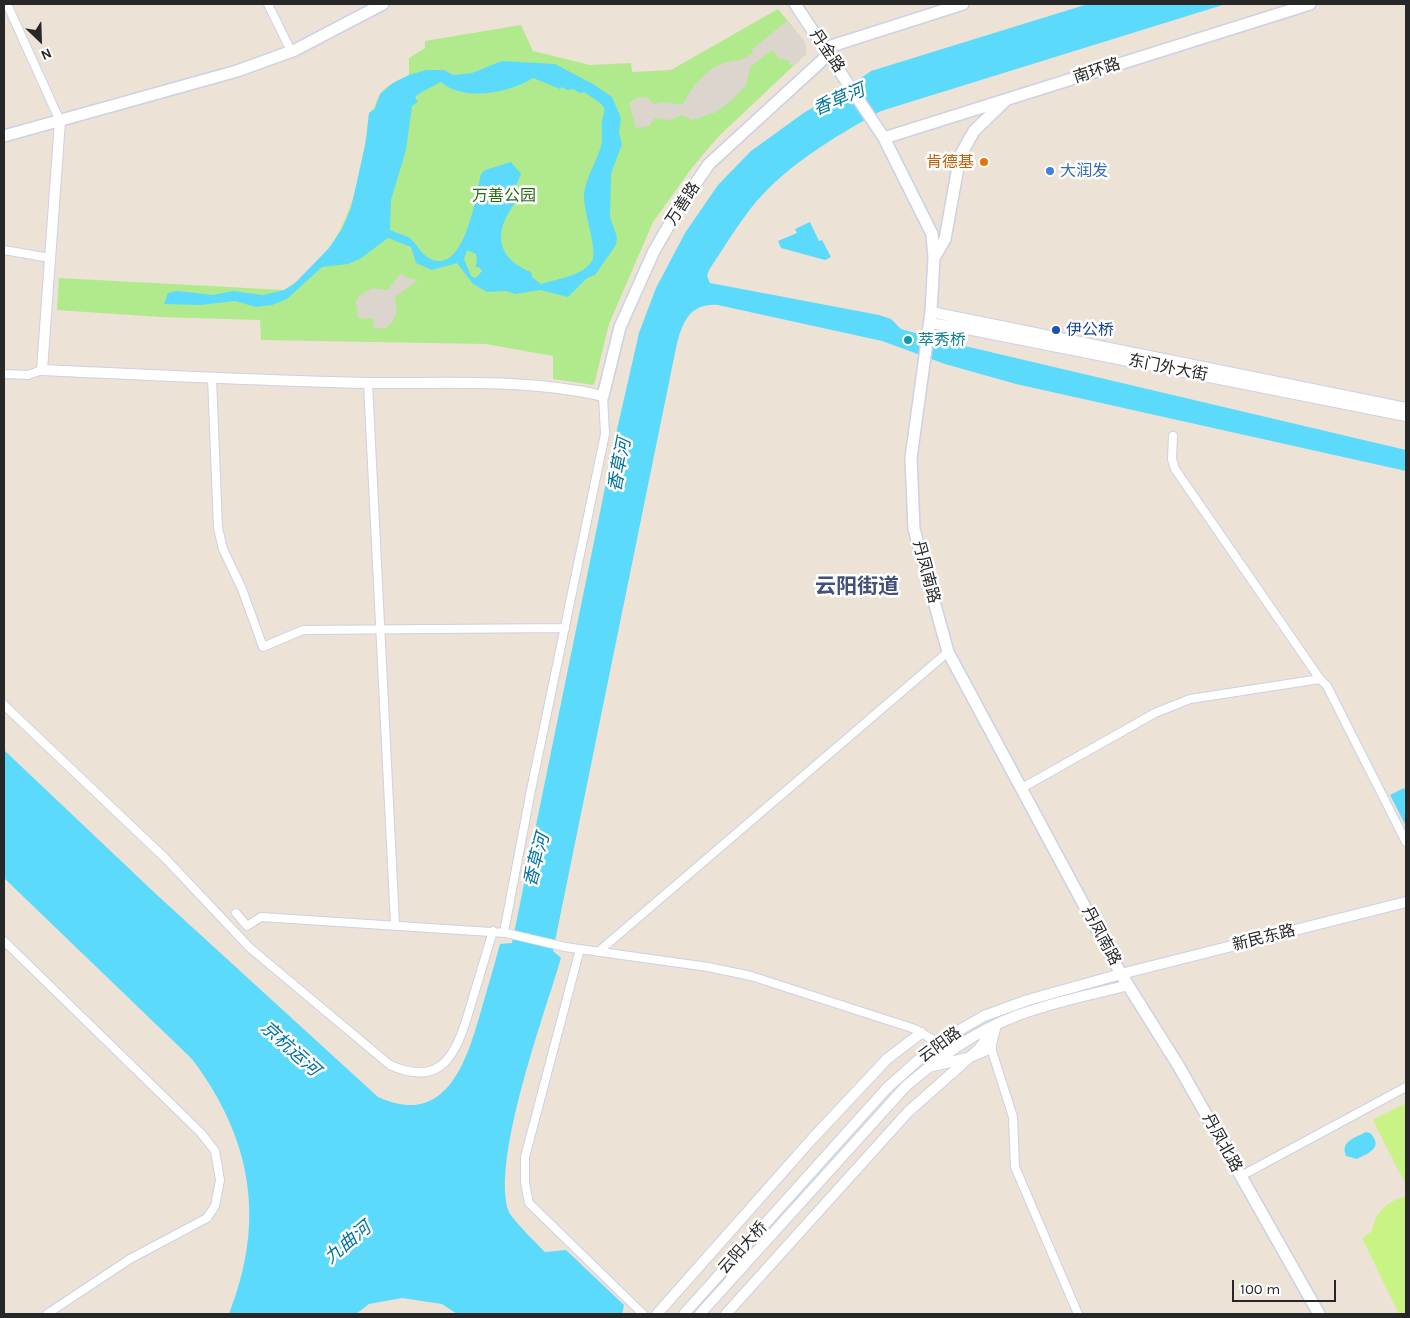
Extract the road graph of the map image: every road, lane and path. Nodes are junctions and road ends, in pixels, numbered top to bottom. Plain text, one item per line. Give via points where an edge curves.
1 (7, 4) edge
2 (268, 4) edge
3 (383, 4) edge
4 (795, 4) edge
5 (963, 4) edge
6 (1310, 4) edge
7 (291, 51) junction
8 (827, 51) junction
9 (1006, 100) junction
10 (60, 121) junction
11 (4, 136) edge
12 (884, 138) junction
13 (4, 250) edge
14 (50, 258) junction
15 (934, 258) junction
16 (930, 323) junction
17 (42, 370) junction
18 (4, 374) edge
19 (212, 378) junction
20 (368, 383) junction
21 (603, 396) junction
22 (1406, 408) edge
23 (1406, 416) edge
24 (1173, 436) dead end
25 (565, 628) junction
26 (378, 630) junction
27 (948, 652) junction
28 (1320, 679) junction
29 (4, 705) edge
30 (1022, 788) junction
31 (1406, 842) edge
32 (1406, 902) edge
33 (236, 913) dead end
34 (394, 924) junction
35 (493, 931) junction
36 (505, 932) junction
37 (4, 941) edge
38 (580, 949) junction
39 (598, 952) junction
40 (1121, 974) junction
41 (1128, 985) junction
42 (997, 1025) junction
43 (922, 1033) junction
44 (938, 1043) junction
45 (991, 1048) junction
46 (968, 1058) junction
47 (929, 1067) junction
48 (1406, 1087) edge
49 (1241, 1176) junction
50 (802, 1182) joint
51 (810, 1191) joint
52 (47, 1314) edge
53 (643, 1314) edge
54 (657, 1314) edge
55 (684, 1314) edge
56 (700, 1314) edge
57 (726, 1314) edge
58 (1078, 1314) edge
59 (1319, 1314) edge

1 - 10 street
2 - 7 street
3 - 7 main road
4 - 8 main road, 丹金路
5 - 8 main road, 万善路
6 - 9 main road, 南环路
7 - 10 main road via 237,71
8 - 12 main road, 丹金路
8 - 21 main road, 万善路 via 709,164 680,206 654,251 620,326
9 - 12 main road, 南环路
9 - 15 main road via 974,132 960,156 945,240
10 - 11 main road
10 - 14 street
12 - 15 main road, 丹凤南路 via 932,234
13 - 14 street
14 - 17 street
15 - 16 main road, 丹凤南路
16 - 22 street, 东门外大街
16 - 23 street, 东门外大街
16 - 27 main road, 丹凤南路 via 910,458 914,529
17 - 18 street via 28,375
17 - 19 street
19 - 20 street
19 - 26 street via 218,528 223,549 263,647 303,630
20 - 21 street via 528,384 570,388
20 - 26 street
21 - 25 street via 606,434
24 - 28 street via 1175,469
25 - 26 street
25 - 36 street
26 - 34 street
27 - 30 main road, 丹凤南路
27 - 39 street
28 - 30 street via 1190,699 1155,714
28 - 31 street via 1327,686
29 - 35 street via 165,858 250,948 390,1065 405,1072 420,1073 443,1064 453,1054
30 - 40 main road, 丹凤南路
32 - 40 street, 新民东路
33 - 34 street via 246,926 261,916
34 - 35 street
35 - 36 street
36 - 38 street
37 - 52 street via 201,1132 215,1151 220,1180 215,1206 207,1218 130,1258
38 - 39 street
38 - 53 street via 525,1158 525,1183 529,1203
39 - 43 street via 751,976
40 - 41 main road, 丹凤北路
40 - 44 street, 云阳路 via 984,1016
41 - 42 street, 云阳路 via 1016,1016
41 - 49 main road, 丹凤北路
42 - 45 street
42 - 46 street
42 - 47 street, 云阳路 via 974,1036
43 - 44 street
43 - 54 street via 887,1059 812,1138
44 - 50 street, 云阳路 via 887,1088
45 - 46 street
45 - 58 street via 1013,1117 1015,1167
46 - 47 street
46 - 57 street via 908,1112
47 - 51 street, 云阳路 via 906,1086
48 - 49 street
49 - 59 main road, 丹凤北路
50 - 55 street, 云阳大桥
51 - 56 street, 云阳大桥

